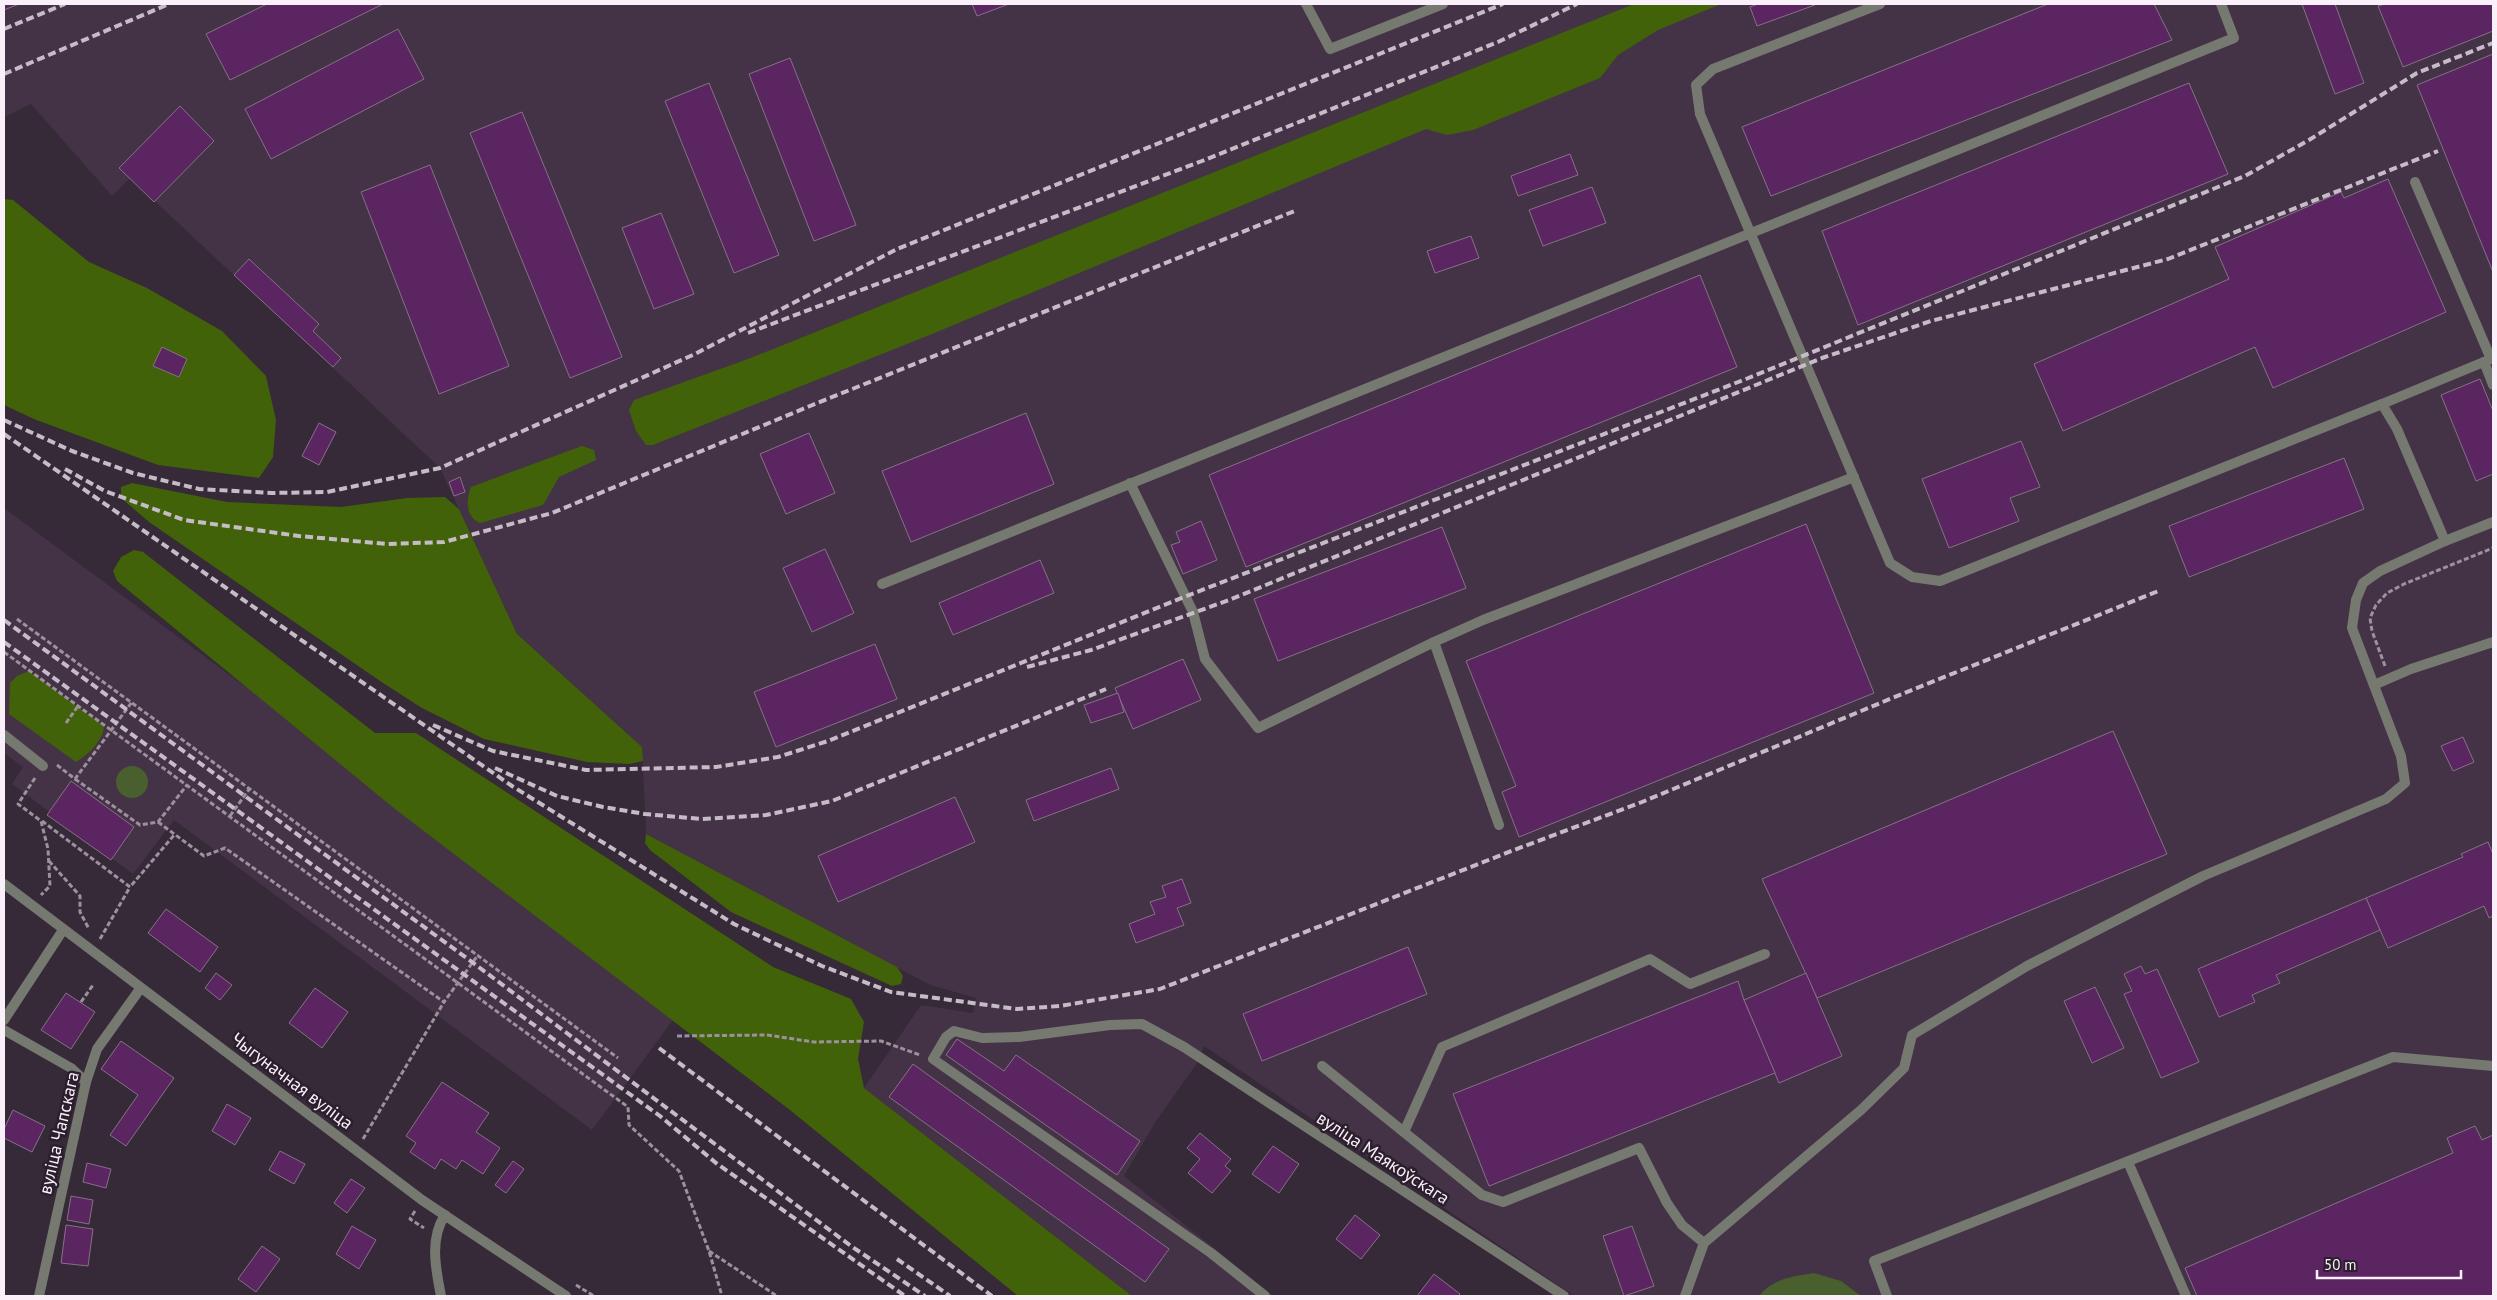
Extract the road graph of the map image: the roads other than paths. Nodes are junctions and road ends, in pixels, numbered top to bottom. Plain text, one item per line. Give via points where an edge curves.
1 (1306, 4) edge
2 (1443, 4) edge
3 (1880, 4) edge
4 (2221, 4) edge
5 (2415, 182) dead end
6 (1751, 232) junction
7 (2484, 362) junction
8 (2493, 385) edge
9 (2382, 404) junction
10 (1854, 477) junction
11 (1130, 483) junction
12 (2493, 522) edge
13 (2444, 541) junction
14 (882, 584) dead end
15 (1434, 642) junction
16 (2493, 642) edge
17 (2374, 685) junction
18 (4, 734) edge
19 (43, 766) road end
20 (1499, 825) dead end
21 (4, 884) edge
22 (64, 930) junction
23 (1765, 954) dead end
24 (140, 989) junction
25 (4, 1020) edge
26 (4, 1030) edge
27 (1322, 1066) dead end
28 (2493, 1066) edge
29 (86, 1082) junction
30 (1404, 1132) junction
31 (2128, 1162) junction
32 (445, 1215) junction
33 (1704, 1243) junction
34 (40, 1296) edge
35 (441, 1296) edge
36 (566, 1296) edge
37 (1264, 1296) edge
38 (1564, 1296) edge
39 (1685, 1296) edge
40 (1887, 1296) edge
41 (2186, 1296) edge

1 - 2 street via 1330,49
3 - 6 street via 1713,69 1696,85 1700,114
4 - 6 street via 2234,38
5 - 7 street via 2491,359
6 - 10 street
6 - 11 street
7 - 8 street
7 - 9 street
9 - 10 street via 1940,581 1912,577 1890,563
9 - 13 street
10 - 15 street via 1482,620
11 - 14 street
11 - 15 street via 1193,612 1205,659 1258,728
12 - 13 street
13 - 17 street via 2363,583 2356,600 2352,628
15 - 20 street
16 - 17 street via 2411,668
17 - 33 street via 2401,756 2405,783 2386,799 2203,876 2027,966 1912,1035 1904,1068 1861,1110
18 - 19 street
21 - 22 street, Чыгуначная вуліца
22 - 24 street, Чыгуначная вуліца
22 - 25 street
23 - 30 street via 1690,984 1650,959 1442,1047
24 - 29 street, вуліца Чапскага via 97,1050
24 - 32 street, Чыгуначная вуліца
26 - 29 street via 71,1068
27 - 30 street
28 - 31 street via 2393,1057
29 - 34 street, вуліца Чапскага
30 - 33 street via 1482,1195 1503,1202 1639,1148 1682,1225
31 - 40 street via 1874,1262
31 - 41 street
32 - 35 street via 436,1236 435,1266
32 - 36 street, Чыгуначная вуліца
33 - 39 street
37 - 38 street, вуліца Маякоўскага via 1211,1253 932,1059 946,1037 954,1031 982,1038 1019,1037 1142,1024 1184,1047

